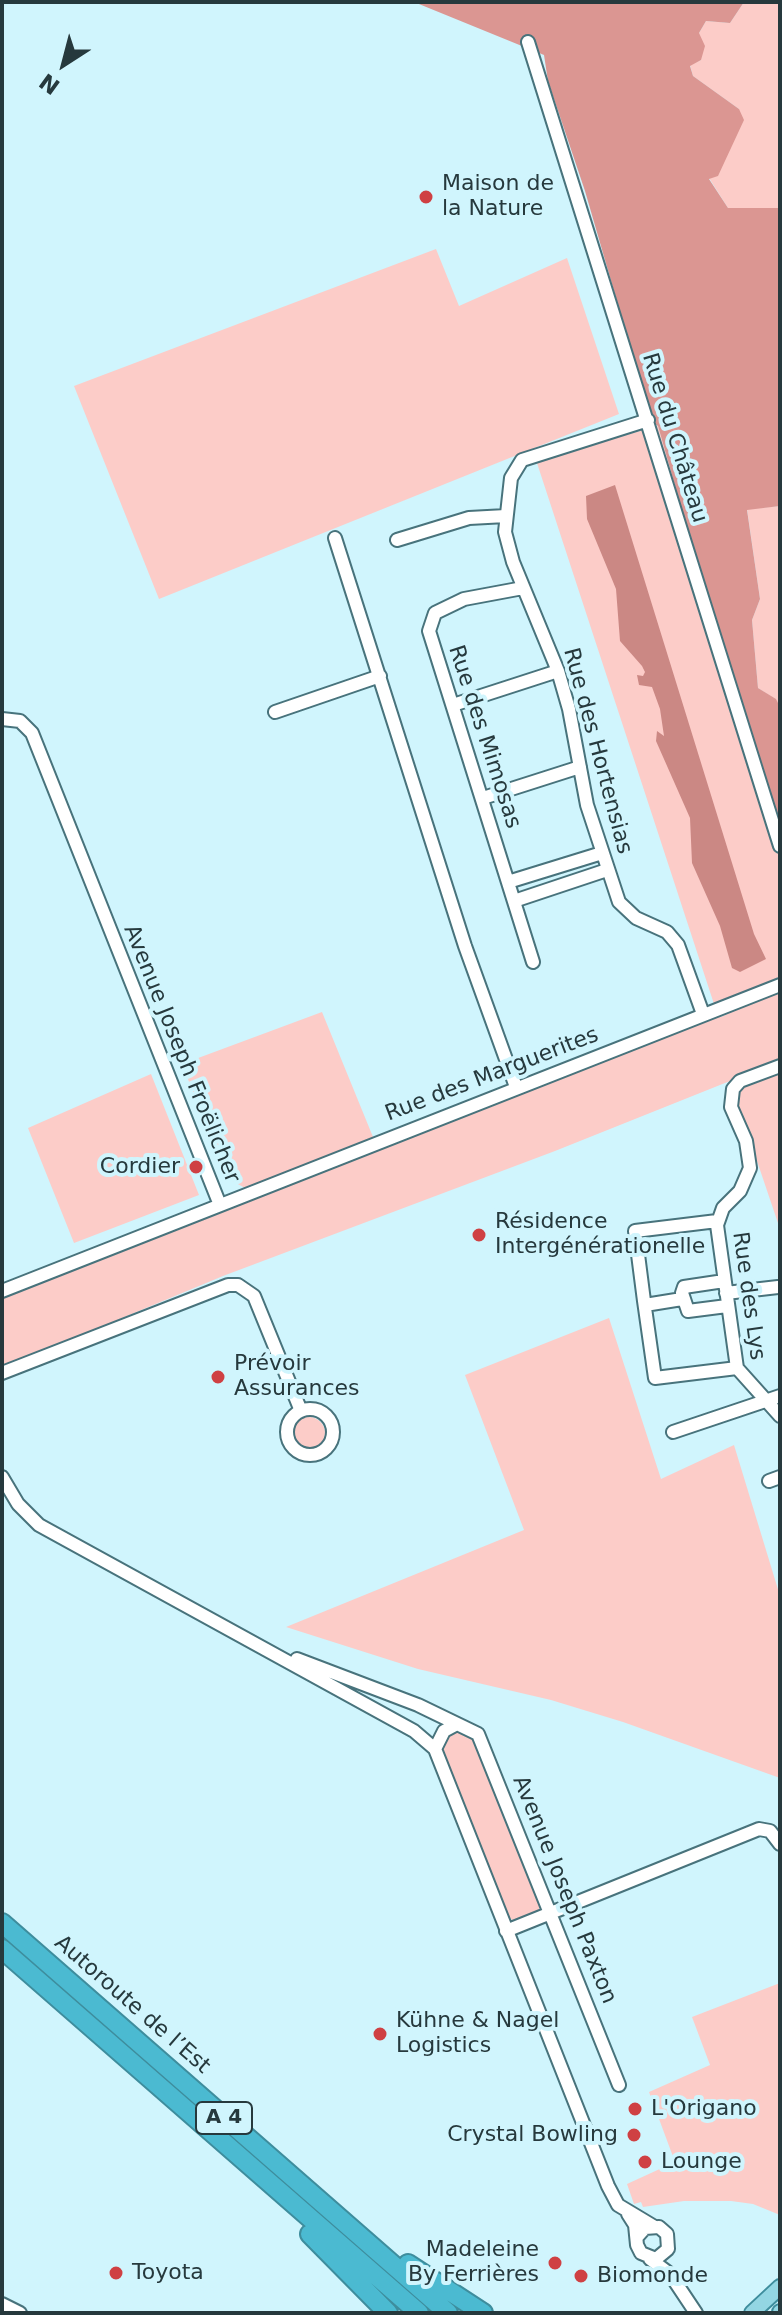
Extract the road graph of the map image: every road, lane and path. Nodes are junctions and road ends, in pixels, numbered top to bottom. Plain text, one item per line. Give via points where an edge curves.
1 (528, 42) dead end
2 (648, 420) junction
3 (506, 516) junction
4 (335, 538) dead end
5 (397, 540) dead end
6 (523, 588) junction
7 (558, 671) junction
8 (380, 676) junction
9 (453, 705) junction
10 (275, 712) dead end
11 (2, 719) edge
12 (580, 767) junction
13 (483, 798) junction
14 (780, 846) edge
15 (602, 853) junction
16 (607, 870) junction
17 (508, 882) junction
18 (514, 901) junction
19 (533, 962) dead end
20 (780, 985) edge
21 (703, 1014) junction
22 (780, 1066) edge
23 (516, 1087) junction
24 (220, 1205) junction
25 (717, 1221) junction
26 (778, 1287) dead end
27 (2, 1291) edge
28 (725, 1293) junction
29 (682, 1299) junction
30 (645, 1305) junction
31 (737, 1368) junction
32 (2, 1373) edge
33 (774, 1398) edge
34 (301, 1411) dead end
35 (780, 1416) edge
36 (673, 1432) dead end
37 (2, 1477) edge
38 (270, 1650) junction
39 (457, 1724) junction
40 (435, 1749) junction
41 (780, 1844) edge
42 (551, 1913) junction
43 (2, 1923) edge
44 (506, 1931) junction
45 (2, 1949) edge
46 (619, 2085) dead end
47 (281, 2193) junction
48 (627, 2213) junction
49 (653, 2226) junction
50 (637, 2237) junction
51 (668, 2249) junction
52 (383, 2257) junction
53 (650, 2259) junction
54 (670, 2274) junction
55 (780, 2287) edge
56 (2, 2304) edge
57 (694, 2309) edge
58 (20, 2313) edge
59 (388, 2313) edge
60 (419, 2313) edge
61 (448, 2313) edge
62 (483, 2313) edge
63 (707, 2313) edge
64 (752, 2313) edge

1 - 2 street, Rue du Château
2 - 3 street, Rue des Hortensias via 522,460 511,478
2 - 14 street, Rue du Château
3 - 5 street via 469,518
3 - 6 street, Rue des Hortensias via 509,547
4 - 8 street
6 - 7 street, Rue des Hortensias
6 - 9 street, Rue des Mimosas via 464,599 432,617 429,631
7 - 9 street
7 - 12 street, Rue des Hortensias
8 - 10 street
8 - 23 street via 465,946
9 - 13 street, Rue des Mimosas
11 - 24 street, Avenue Joseph Froëlicher via 20,721 32,733
12 - 13 street
12 - 15 street, Rue des Hortensias
13 - 17 street, Rue des Mimosas
15 - 16 street, Rue des Hortensias
15 - 17 street
16 - 18 street
16 - 21 street, Rue des Hortensias via 627,912 667,932 678,945
17 - 18 street, Rue des Mimosas
18 - 19 street, Rue des Mimosas
20 - 21 street, Rue des Marguerites
21 - 23 street, Rue des Marguerites
22 - 25 street, Rue des Lys via 736,1084 725,1109 746,1141 750,1168 746,1182
23 - 24 street, Rue des Marguerites
24 - 27 street, Avenue Joseph Froëlicher
25 - 28 street, Rue des Lys
25 - 30 street via 635,1231
26 - 28 street
28 - 29 street via 684,1287
28 - 29 street via 688,1311
28 - 31 street, Rue des Lys
29 - 30 street
30 - 31 street via 655,1378
31 - 33 street, Rue des Lys via 752,1389
32 - 34 street via 238,1285 254,1296
33 - 35 street, Rue des Lys
33 - 36 street
37 - 38 street, Avenue Joseph Paxton via 39,1525
38 - 39 street, Avenue Joseph Paxton
38 - 40 street, Avenue Joseph Paxton via 414,1731
39 - 40 street via 444,1731
39 - 42 street, Avenue Joseph Paxton via 472,1728 484,1742
40 - 44 street
41 - 42 street via 770,1831 759,1829
42 - 44 street
42 - 46 street, Avenue Joseph Paxton
43 - 52 highway, Autoroute de l’Est / A 4
44 - 48 street via 608,2186
45 - 47 highway, Autoroute de l’Est / A 4
47 - 59 highway via 299,2223
47 - 60 highway, Autoroute de l’Est / A 4
48 - 49 street
48 - 50 street
49 - 50 street
49 - 51 street via 667,2234
50 - 53 street via 638,2249
51 - 53 street
51 - 54 street
52 - 61 highway, Autoroute de l’Est / A 4
52 - 62 highway via 405,2262
53 - 54 street
54 - 57 street
55 - 64 main road
56 - 58 street
57 - 63 street

